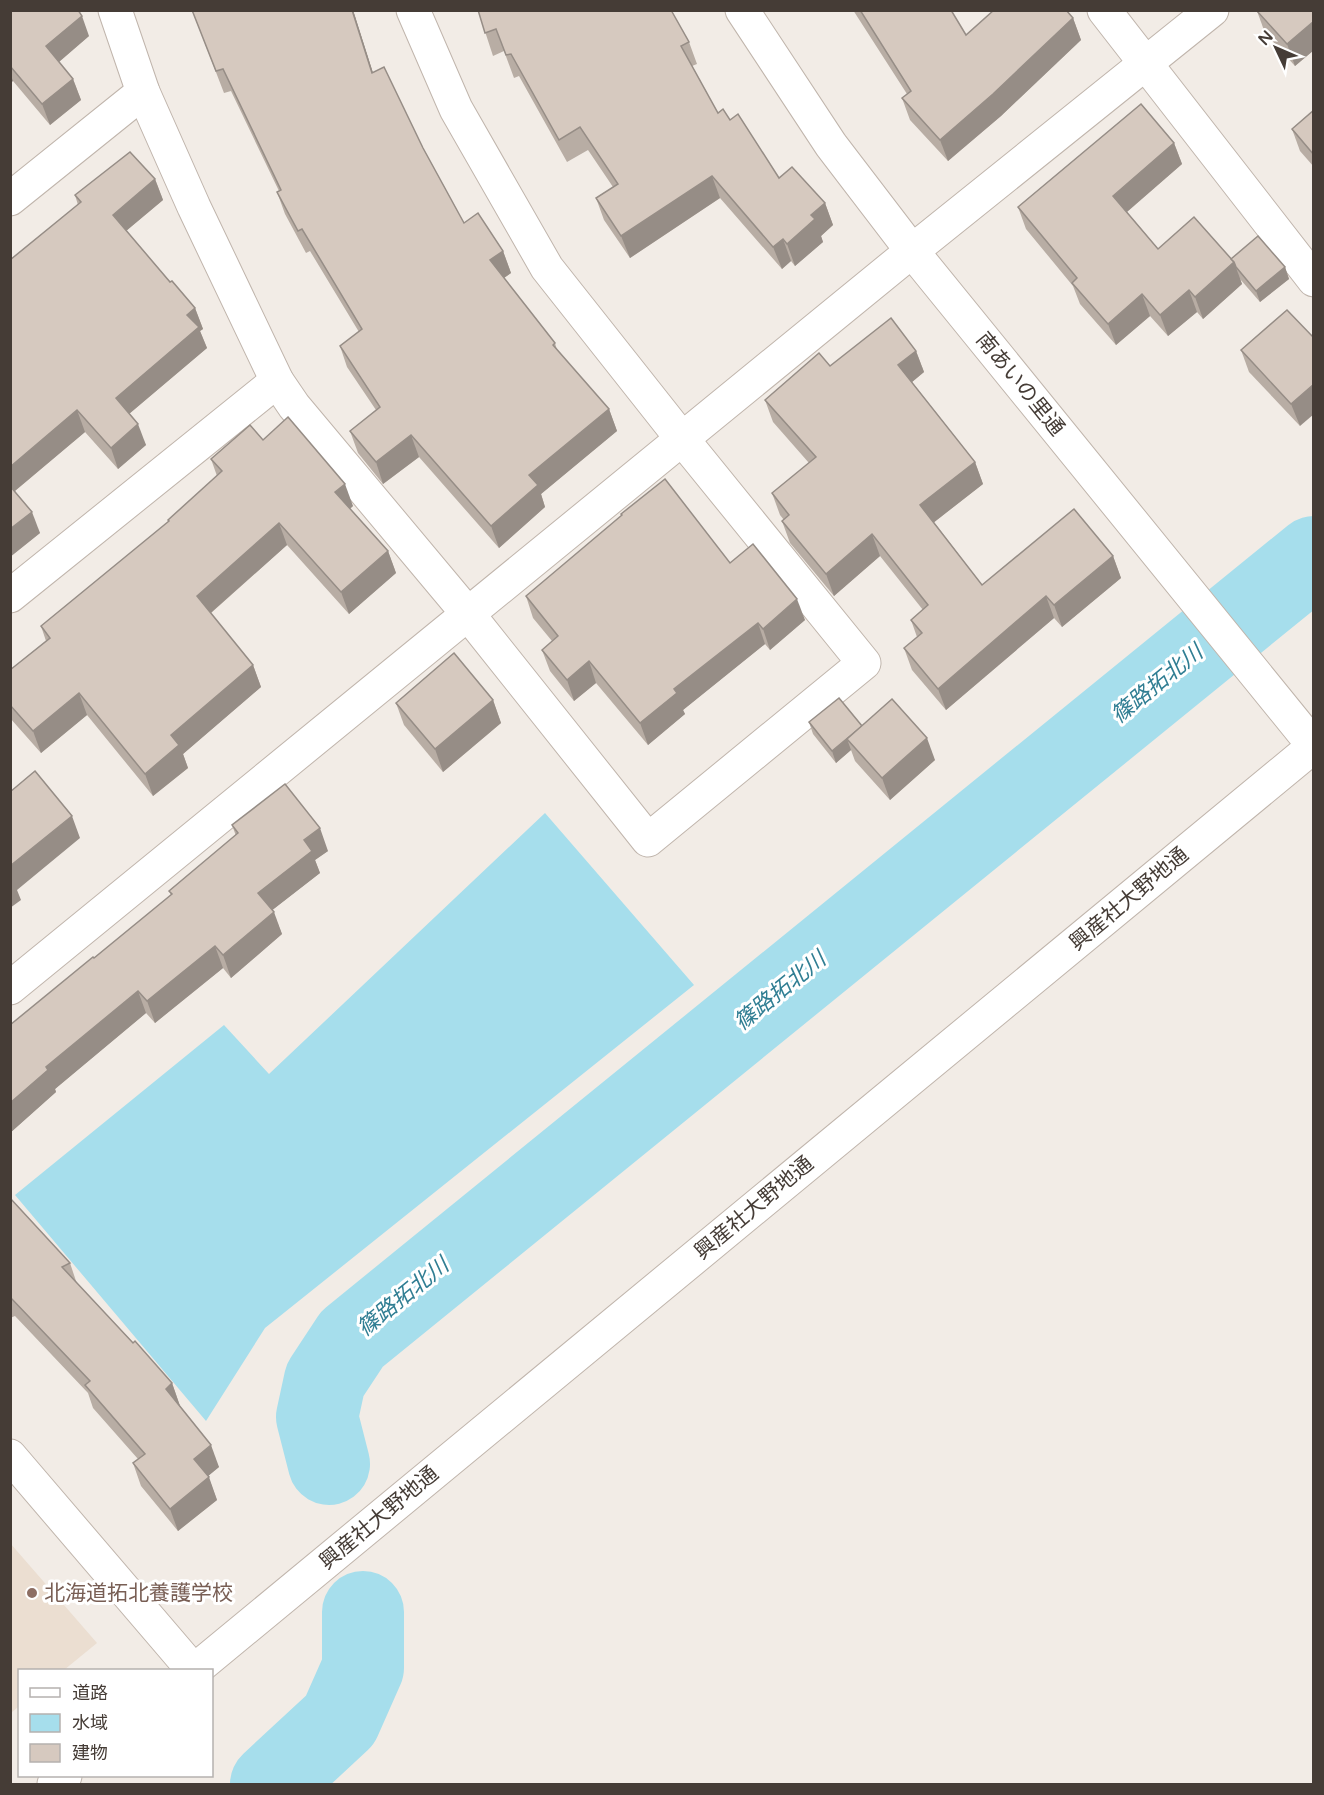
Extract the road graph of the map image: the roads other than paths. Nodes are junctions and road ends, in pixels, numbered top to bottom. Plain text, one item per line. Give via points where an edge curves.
1 (115, 10) edge
2 (413, 10) edge
3 (742, 10) edge
4 (1104, 10) edge
5 (1212, 10) edge
6 (1147, 64) junction
7 (143, 92) junction
8 (10, 199) edge
9 (912, 251) junction
10 (1314, 280) edge
11 (277, 381) junction
12 (683, 440) junction
13 (10, 596) edge
14 (468, 614) junction
15 (1314, 746) edge
16 (10, 988) edge
17 (10, 1456) edge
18 (192, 1669) edge
19 (196, 1669) edge

1 - 7 street
2 - 12 street via 456,110 547,268
3 - 9 street, 南あいの里通 via 831,145
4 - 6 street
5 - 6 street
6 - 9 street
6 - 10 street
7 - 8 street
7 - 11 street
9 - 12 street
9 - 15 street, 南あいの里通
11 - 13 street
11 - 14 street
12 - 14 street
12 - 14 street via 864,663 648,840
14 - 16 street
15 - 19 street, 興産社大野地通
17 - 18 street

